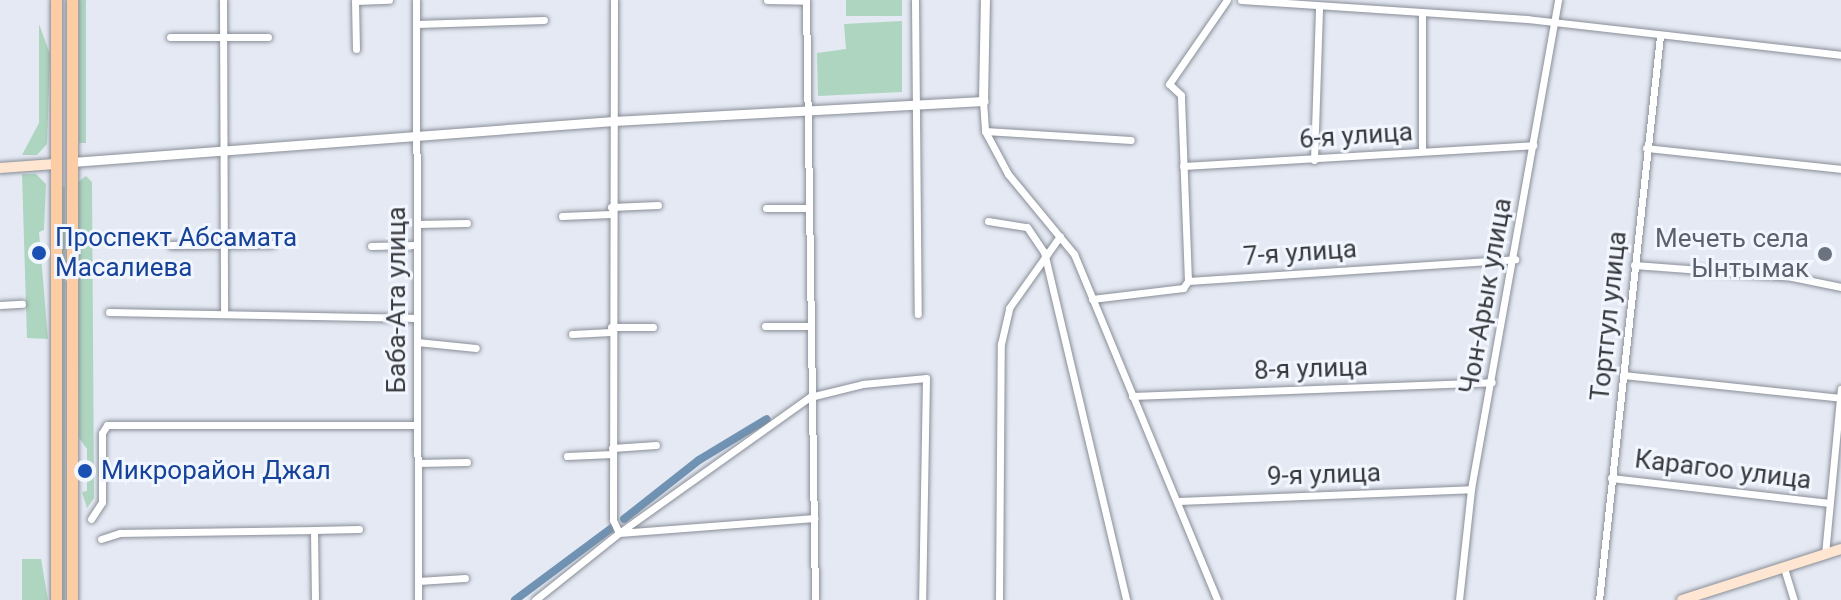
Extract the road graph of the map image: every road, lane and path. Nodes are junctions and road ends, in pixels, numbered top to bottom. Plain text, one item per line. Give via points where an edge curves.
1 (56, 0) edge
2 (72, 0) edge
3 (223, 0) edge
4 (389, 0) edge
5 (416, 0) edge
6 (614, 0) edge
7 (767, 0) edge
8 (915, 0) edge
9 (985, 0) edge
10 (1227, 0) edge
11 (1241, 0) edge
12 (1558, 0) edge
13 (806, 1) edge
14 (1319, 8) junction
15 (1422, 14) junction
16 (544, 20) dead end
17 (1555, 23) junction
18 (416, 24) junction
19 (1660, 36) junction
20 (170, 37) dead end
21 (223, 37) junction
22 (268, 37) dead end
23 (356, 49) dead end
24 (1841, 55) edge
25 (983, 101) junction
26 (916, 102) junction
27 (807, 109) junction
28 (613, 121) junction
29 (985, 131) junction
30 (416, 137) junction
31 (1131, 140) dead end
32 (1533, 145) junction
33 (221, 148) junction
34 (1646, 148) junction
35 (1422, 151) junction
36 (1314, 160) junction
37 (72, 162) junction
38 (55, 164) junction
39 (1183, 166) junction
40 (0, 168) edge
41 (1841, 169) edge
42 (658, 205) dead end
43 (766, 208) dead end
44 (809, 208) junction
45 (611, 210) junction
46 (562, 216) dead end
47 (988, 221) dead end
48 (467, 223) dead end
49 (417, 224) junction
50 (1060, 236) junction
51 (272, 244) dead end
52 (171, 245) dead end
53 (223, 245) junction
54 (417, 245) junction
55 (371, 246) dead end
56 (1044, 252) junction
57 (1515, 259) junction
58 (1634, 265) junction
59 (1188, 281) junction
60 (1841, 287) edge
61 (1092, 299) junction
62 (22, 304) dead end
63 (0, 305) edge
64 (109, 312) dead end
65 (224, 314) junction
66 (918, 314) dead end
67 (417, 318) junction
68 (765, 326) dead end
69 (809, 326) junction
70 (653, 327) dead end
71 (611, 329) junction
72 (572, 334) dead end
73 (417, 342) junction
74 (476, 348) dead end
75 (1623, 375) junction
76 (1492, 382) junction
77 (1841, 389) edge
78 (1132, 396) junction
79 (810, 397) junction
80 (1841, 398) edge
81 (417, 425) junction
82 (656, 445) dead end
83 (612, 451) junction
84 (567, 456) dead end
85 (467, 462) dead end
86 (418, 463) junction
87 (1611, 478) junction
88 (1471, 489) junction
89 (1178, 501) junction
90 (1830, 503) junction
91 (814, 518) junction
92 (91, 519) dead end
93 (359, 529) dead end
94 (314, 530) junction
95 (619, 533) junction
96 (101, 539) dead end
97 (1841, 549) edge
98 (1825, 554) junction
99 (1784, 568) junction
100 (465, 578) dead end
101 (418, 581) junction
102 (56, 600) edge
103 (72, 600) edge
104 (315, 600) edge
105 (418, 600) edge
106 (535, 600) edge
107 (815, 600) edge
108 (922, 600) edge
109 (999, 600) edge
110 (1126, 600) edge
111 (1217, 600) edge
112 (1459, 600) edge
113 (1599, 600) edge
114 (1682, 600) edge
115 (1794, 600) edge

1 - 38 main road
2 - 37 main road
3 - 21 street
4 - 23 street via 355,1
5 - 18 street, Баба-Ата улица
6 - 28 street
7 - 13 street
8 - 26 street
9 - 25 street
10 - 39 street via 1169,84 1181,95
11 - 14 street
12 - 17 street, Чон-Арык улица
13 - 27 street
14 - 15 street
14 - 36 street
15 - 17 street
15 - 35 street
16 - 18 street
17 - 19 street
17 - 32 street, Чон-Арык улица
18 - 30 street, Баба-Ата улица
19 - 24 street
19 - 34 street, Тортгул улица
20 - 21 street
21 - 22 street
21 - 33 street
25 - 26 street
25 - 29 street
26 - 27 street
26 - 66 street
27 - 28 street
27 - 44 street
28 - 30 street
28 - 45 street
29 - 31 street
29 - 50 street via 1008,174
30 - 33 street
30 - 49 street, Баба-Ата улица
32 - 35 street, 6-я улица
32 - 57 street, Чон-Арык улица
33 - 37 street
33 - 53 street
34 - 41 street
34 - 58 street, Тортгул улица
35 - 36 street, 6-я улица
36 - 39 street, 6-я улица
37 - 38 main road
37 - 103 main road
38 - 40 main road
38 - 102 main road
39 - 59 street
42 - 45 street
43 - 44 street
44 - 69 street
45 - 46 street
45 - 71 street
47 - 56 street via 1027,227
48 - 49 street
49 - 54 street, Баба-Ата улица
50 - 56 street
50 - 61 street via 1074,254
51 - 53 street
52 - 53 street
53 - 65 street
54 - 55 street
54 - 67 street, Баба-Ата улица
56 - 109 street via 1009,308 1001,344
56 - 110 street
57 - 59 street, 7-я улица
57 - 76 street, Чон-Арык улица
58 - 60 street via 1792,277
58 - 75 street, Тортгул улица
59 - 61 street, 7-я улица via 1183,288
61 - 78 street
62 - 63 street
64 - 65 street
65 - 67 street
67 - 73 street, Баба-Ата улица
68 - 69 street
69 - 79 street
70 - 71 street
71 - 72 street
71 - 83 street
73 - 74 street
73 - 81 street, Баба-Ата улица
75 - 80 street
75 - 87 street, Тортгул улица
76 - 78 street, 8-я улица
76 - 88 street, Чон-Арык улица
77 - 80 street
78 - 89 street
79 - 91 street
79 - 95 street
79 - 108 street via 863,384 926,378
80 - 90 street
81 - 86 street, Баба-Ата улица
81 - 92 street via 107,425 102,433 102,502
82 - 83 street
83 - 84 street
83 - 95 street via 613,520
85 - 86 street
86 - 101 street, Баба-Ата улица
87 - 90 street, Карагоо улица
87 - 113 street, Тортгул улица
88 - 89 street, 9-я улица
88 - 112 street, Чон-Арык улица
89 - 111 street
90 - 98 street
91 - 95 street
91 - 107 street
93 - 94 street
94 - 96 street via 120,533
94 - 104 street
95 - 106 street
97 - 98 main road
98 - 99 main road
99 - 114 main road
99 - 115 street
100 - 101 street
101 - 105 street, Баба-Ата улица

